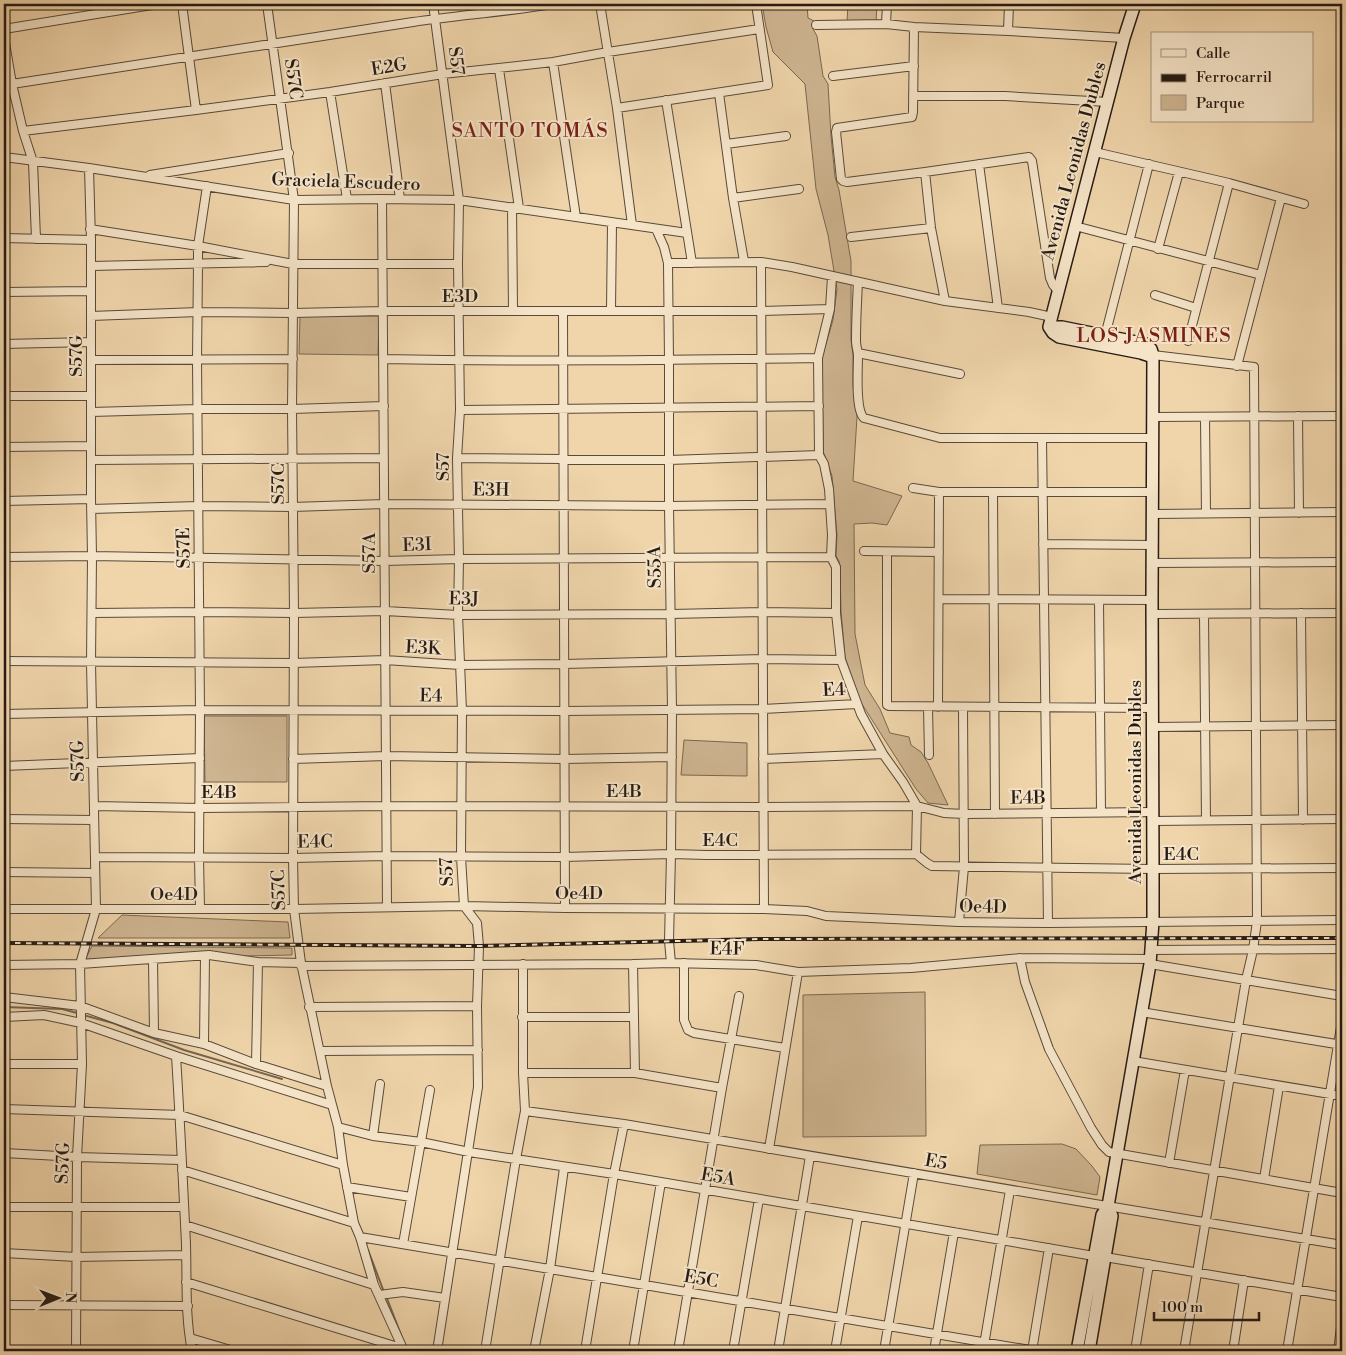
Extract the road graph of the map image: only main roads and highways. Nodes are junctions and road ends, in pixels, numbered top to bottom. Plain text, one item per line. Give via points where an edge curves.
1 (1135, 4) edge
2 (1050, 322) junction
3 (1154, 355) junction
4 (1099, 1256) junction
5 (1077, 1351) edge
6 (1089, 1351) edge

1 - 2 main road, Avenida Leonidas Dubles
2 - 3 main road via 1146,344
2 - 3 main road via 1053,333 1059,337
3 - 4 main road, Avenida Leonidas Dubles via 1153,921 1150,958 1108,1206 1112,1216
4 - 5 main road, Avenida Leonidas Dubles
4 - 6 main road, Avenida Leonidas Dubles

